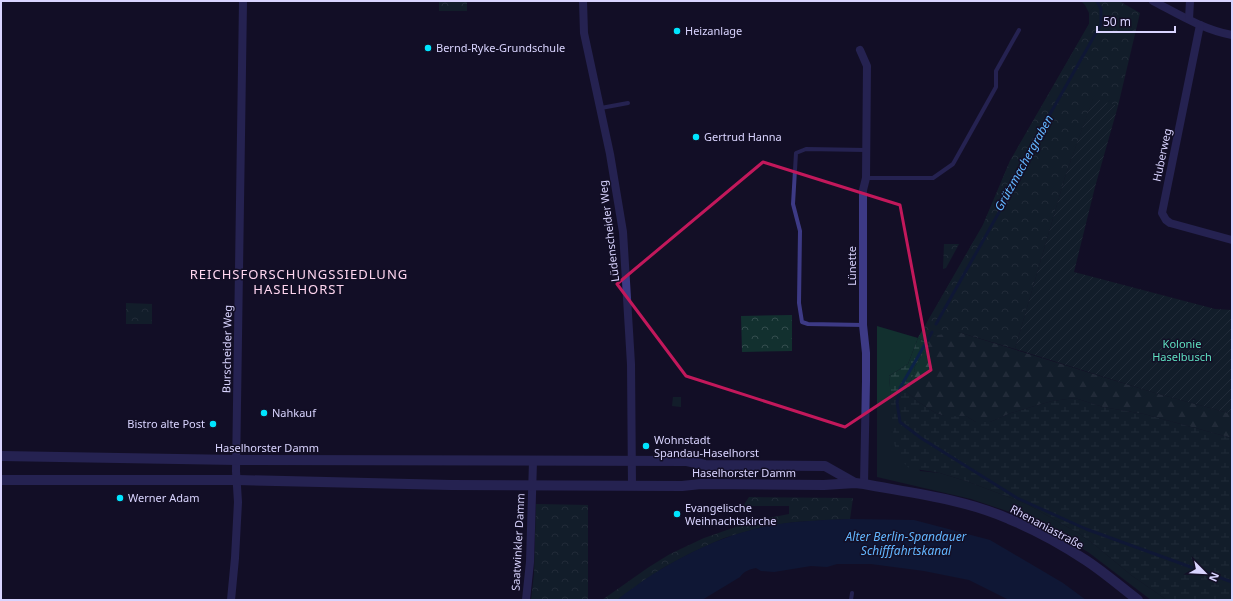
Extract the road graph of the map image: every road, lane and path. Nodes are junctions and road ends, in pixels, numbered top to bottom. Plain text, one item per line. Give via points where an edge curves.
1 (243, 1) edge
2 (583, 1) edge
3 (1153, 1) edge
4 (1190, 1) edge
5 (1189, 19) junction
6 (1200, 25) junction
7 (1019, 30) dead end
8 (1232, 35) edge
9 (860, 50) dead end
10 (628, 103) dead end
11 (601, 108) junction
12 (866, 150) junction
13 (866, 178) junction
14 (1232, 240) edge
15 (863, 325) junction
16 (1, 456) edge
17 (237, 460) junction
18 (533, 461) junction
19 (632, 461) junction
20 (1, 480) edge
21 (238, 480) junction
22 (860, 483) junction
23 (532, 485) junction
24 (632, 486) junction
25 (852, 593) dead end
26 (231, 600) edge
27 (526, 600) edge
28 (851, 600) edge
29 (1138, 600) edge

1 - 17 street, Burscheider Weg
2 - 11 street, Lüdenscheider Weg via 584,33
3 - 5 street
4 - 5 street
5 - 6 street
6 - 8 street
6 - 14 street, Huberweg via 1162,212 1163,217 1170,223
7 - 13 lane via 996,71 996,87 953,164 933,178
9 - 12 street, Lünette via 867,66
10 - 11 lane
11 - 19 street, Lüdenscheider Weg via 623,240 631,369
12 - 13 street, Lünette
12 - 15 lane via 806,149 796,153 793,204 800,231 799,303 802,322
13 - 15 street, Lünette via 863,190
15 - 22 street, Lünette via 866,360
16 - 17 street, Haselhorster Damm
17 - 18 street, Haselhorster Damm
17 - 21 street, Burscheider Weg
18 - 19 street, Haselhorster Damm
18 - 23 street
19 - 22 street, Haselhorster Damm via 687,461 705,465 825,466
19 - 24 street
20 - 21 street, Haselhorster Damm
21 - 23 street, Haselhorster Damm
21 - 26 street, Burscheider Weg
22 - 24 street, Haselhorster Damm
22 - 29 street, Rhenaniastraße via 934,497 1009,518 1087,561
23 - 24 street, Haselhorster Damm
23 - 27 street, Saatwinkler Damm via 530,562
25 - 28 lane

